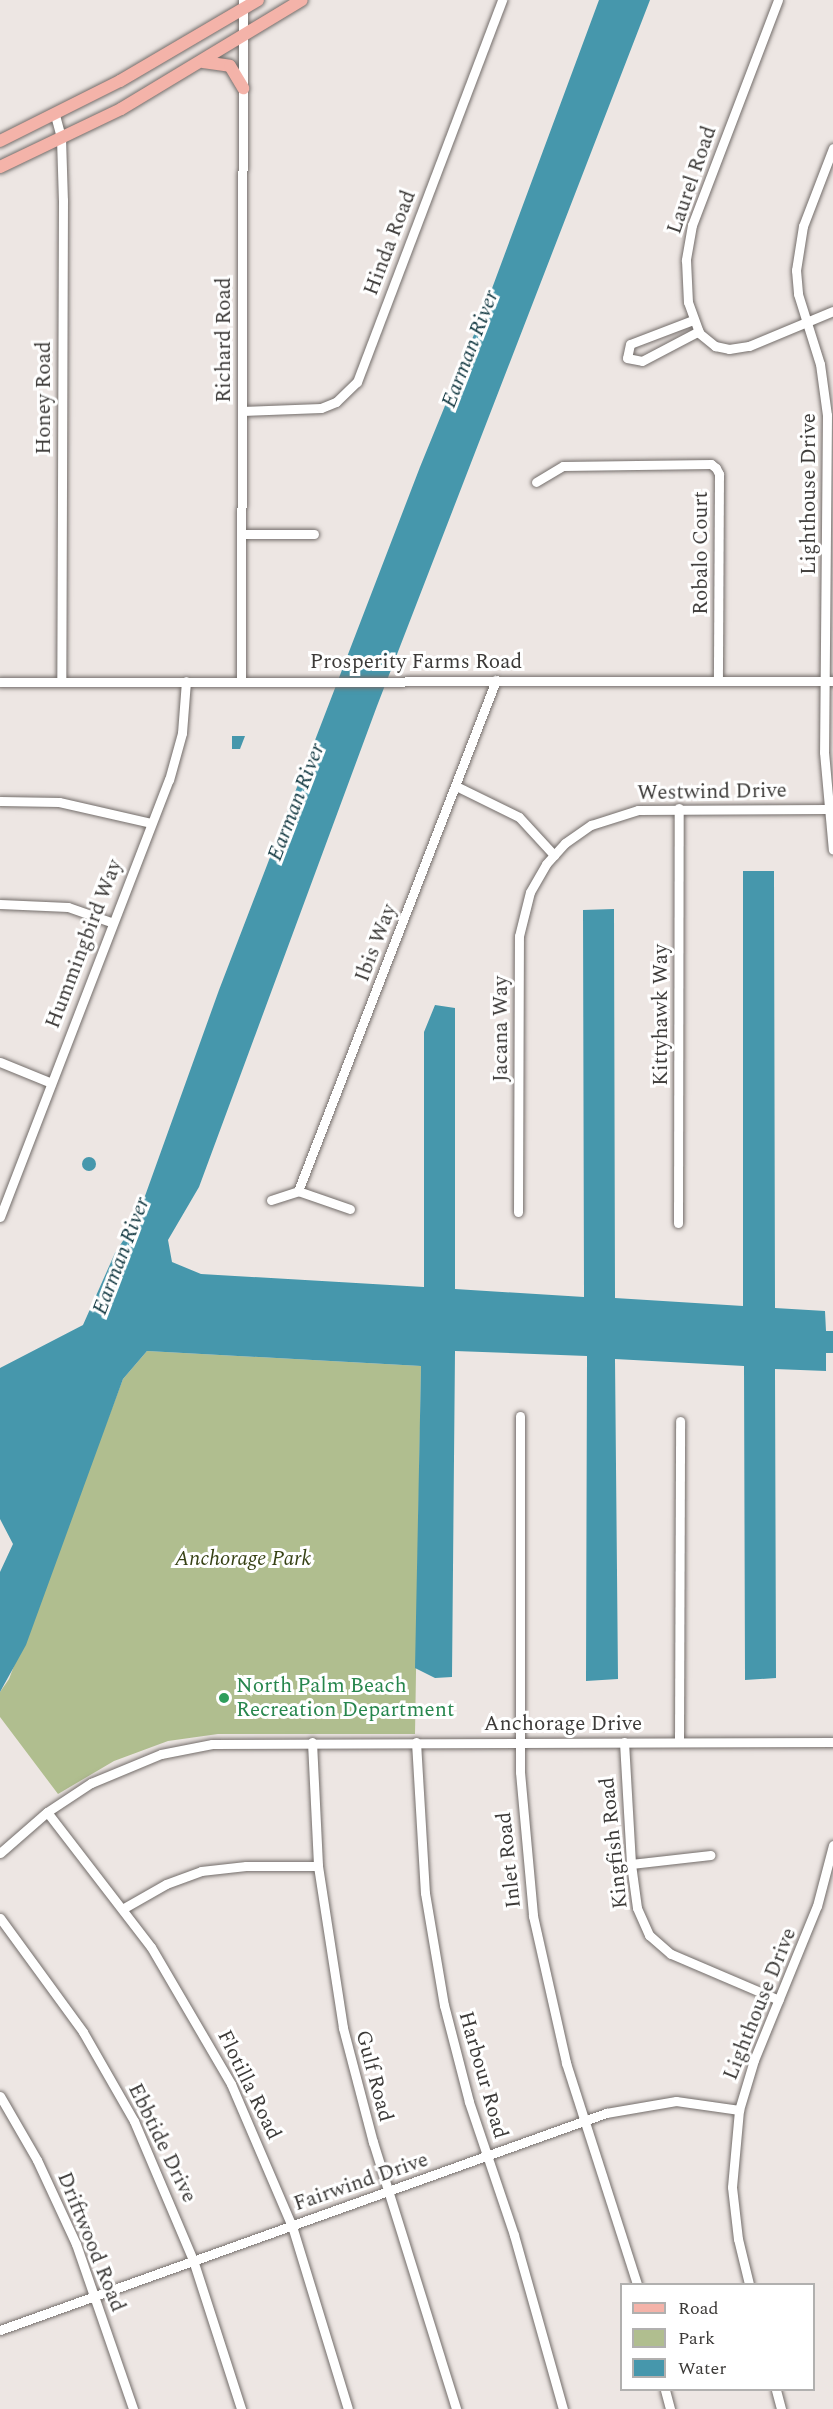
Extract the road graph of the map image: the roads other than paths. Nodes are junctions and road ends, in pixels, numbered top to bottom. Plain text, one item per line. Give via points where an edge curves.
1 (258, 0) edge
2 (302, 0) edge
3 (502, 0) edge
4 (778, 0) edge
5 (243, 5) edge
6 (243, 36) junction
7 (203, 62) junction
8 (243, 88) junction
9 (55, 115) junction
10 (61, 138) junction
11 (0, 141) edge
12 (833, 148) edge
13 (0, 167) edge
14 (833, 311) edge
15 (693, 320) junction
16 (807, 322) junction
17 (699, 332) junction
18 (242, 411) junction
19 (537, 482) dead end
20 (242, 534) junction
21 (314, 534) dead end
22 (496, 680) junction
23 (186, 681) junction
24 (241, 681) junction
25 (718, 681) junction
26 (830, 681) edge
27 (0, 682) edge
28 (61, 682) junction
29 (456, 786) junction
30 (0, 801) edge
31 (679, 808) junction
32 (827, 809) junction
33 (151, 823) junction
34 (833, 850) edge
35 (554, 855) junction
36 (0, 904) edge
37 (111, 922) junction
38 (0, 1062) edge
39 (50, 1082) junction
40 (0, 1186) edge
41 (10, 1190) junction
42 (298, 1191) junction
43 (270, 1200) dead end
44 (351, 1209) dead end
45 (518, 1212) dead end
46 (0, 1217) edge
47 (678, 1222) dead end
48 (520, 1416) dead end
49 (680, 1421) dead end
50 (312, 1742) junction
51 (416, 1742) junction
52 (520, 1742) junction
53 (624, 1742) junction
54 (679, 1742) junction
55 (833, 1742) edge
56 (47, 1812) junction
57 (833, 1845) edge
58 (0, 1853) edge
59 (710, 1855) dead end
60 (631, 1864) junction
61 (318, 1866) junction
62 (124, 1908) junction
63 (0, 1918) edge
64 (779, 2000) junction
65 (0, 2096) edge
66 (739, 2110) junction
67 (585, 2122) junction
68 (487, 2156) junction
69 (389, 2191) junction
70 (291, 2226) junction
71 (193, 2260) junction
72 (637, 2283) edge
73 (749, 2283) edge
74 (95, 2295) junction
75 (0, 2330) edge
76 (665, 2391) edge
77 (776, 2391) edge
78 (132, 2409) edge
79 (240, 2409) edge
80 (348, 2409) edge
81 (456, 2409) edge
82 (563, 2409) edge
83 (670, 2409) edge
84 (781, 2409) edge

1 - 5 main road
2 - 6 main road
3 - 18 street, Hinda Road via 357,382 341,399 321,408
4 - 15 street, Laurel Road via 692,225 686,281
5 - 6 street, Richard Road
5 - 9 main road
6 - 7 main road
6 - 8 street, Richard Road
7 - 8 main road via 230,66
7 - 10 main road
8 - 18 street, Richard Road
9 - 10 street, Honey Road
9 - 11 main road
10 - 13 main road
10 - 28 street, Honey Road
12 - 16 street, Lighthouse Drive via 798,245 797,282
14 - 16 street
15 - 17 street, Laurel Road
15 - 17 street via 630,344 627,358 642,361
16 - 17 street via 736,350 715,346
16 - 26 street, Lighthouse Drive via 820,363 827,416
18 - 20 street, Richard Road
19 - 25 street, Robalo Court via 563,466 711,464 716,468
20 - 21 street
20 - 24 street, Richard Road
22 - 24 street, Prosperity Farms Road
22 - 25 street, Prosperity Farms Road
22 - 29 street, Ibis Way
23 - 24 street, Prosperity Farms Road
23 - 28 street, Prosperity Farms Road
23 - 33 street, Hummingbird Way via 182,733
25 - 26 street, Prosperity Farms Road
26 - 32 street, Lighthouse Drive
27 - 28 street, Prosperity Farms Road
29 - 35 street via 519,818
29 - 42 street, Ibis Way
30 - 33 street via 67,803
31 - 32 street, Westwind Drive
31 - 35 street, Westwind Drive via 638,810 602,820 580,832
31 - 47 street, Kittyhawk Way
32 - 34 street, Lighthouse Drive
33 - 37 street, Hummingbird Way
35 - 45 street, Jacana Way via 530,892 519,936
36 - 37 street via 68,907
37 - 39 street, Hummingbird Way
38 - 39 street
39 - 41 street, Hummingbird Way
40 - 41 street
41 - 46 street, Hummingbird Way
42 - 43 street
42 - 44 street
48 - 52 street, Inlet Road
49 - 54 street
50 - 51 street, Anchorage Drive
50 - 56 street, Anchorage Drive via 212,1744 162,1754 98,1779
50 - 61 street, Gulf Road
51 - 52 street, Anchorage Drive
51 - 68 street, Harbour Road via 420,1843 433,1949 456,2054
52 - 53 street, Anchorage Drive
52 - 67 street, Inlet Road via 522,1820 533,1916 554,2016
53 - 54 street, Anchorage Drive
53 - 60 street, Kingfish Road
54 - 55 street, Anchorage Drive
56 - 58 street, Anchorage Drive
56 - 62 street, Flotilla Road
57 - 64 street, Lighthouse Drive via 817,1906
59 - 60 street
60 - 64 street, Kingfish Road via 639,1915 659,1945
61 - 62 street via 246,1866 201,1872 166,1884
61 - 69 street, Gulf Road via 343,2028
62 - 70 street, Flotilla Road via 212,2048 253,2129
63 - 71 street, Ebbtide Drive via 52,1987 111,2079 155,2165
64 - 66 street, Lighthouse Drive
65 - 74 street, Driftwood Road via 57,2201
66 - 67 street, Fairwind Drive via 700,2102 652,2103
66 - 73 street, Lighthouse Drive via 732,2187 738,2239
67 - 68 street, Fairwind Drive
67 - 72 street, Inlet Road
68 - 69 street, Fairwind Drive
68 - 82 street, Harbour Road via 538,2315
69 - 70 street, Fairwind Drive
69 - 81 street, Gulf Road
70 - 71 street, Fairwind Drive
70 - 80 street, Flotilla Road
71 - 74 street, Fairwind Drive
71 - 79 street, Ebbtide Drive
74 - 75 street, Fairwind Drive
74 - 78 street, Driftwood Road
76 - 83 street
77 - 84 street

